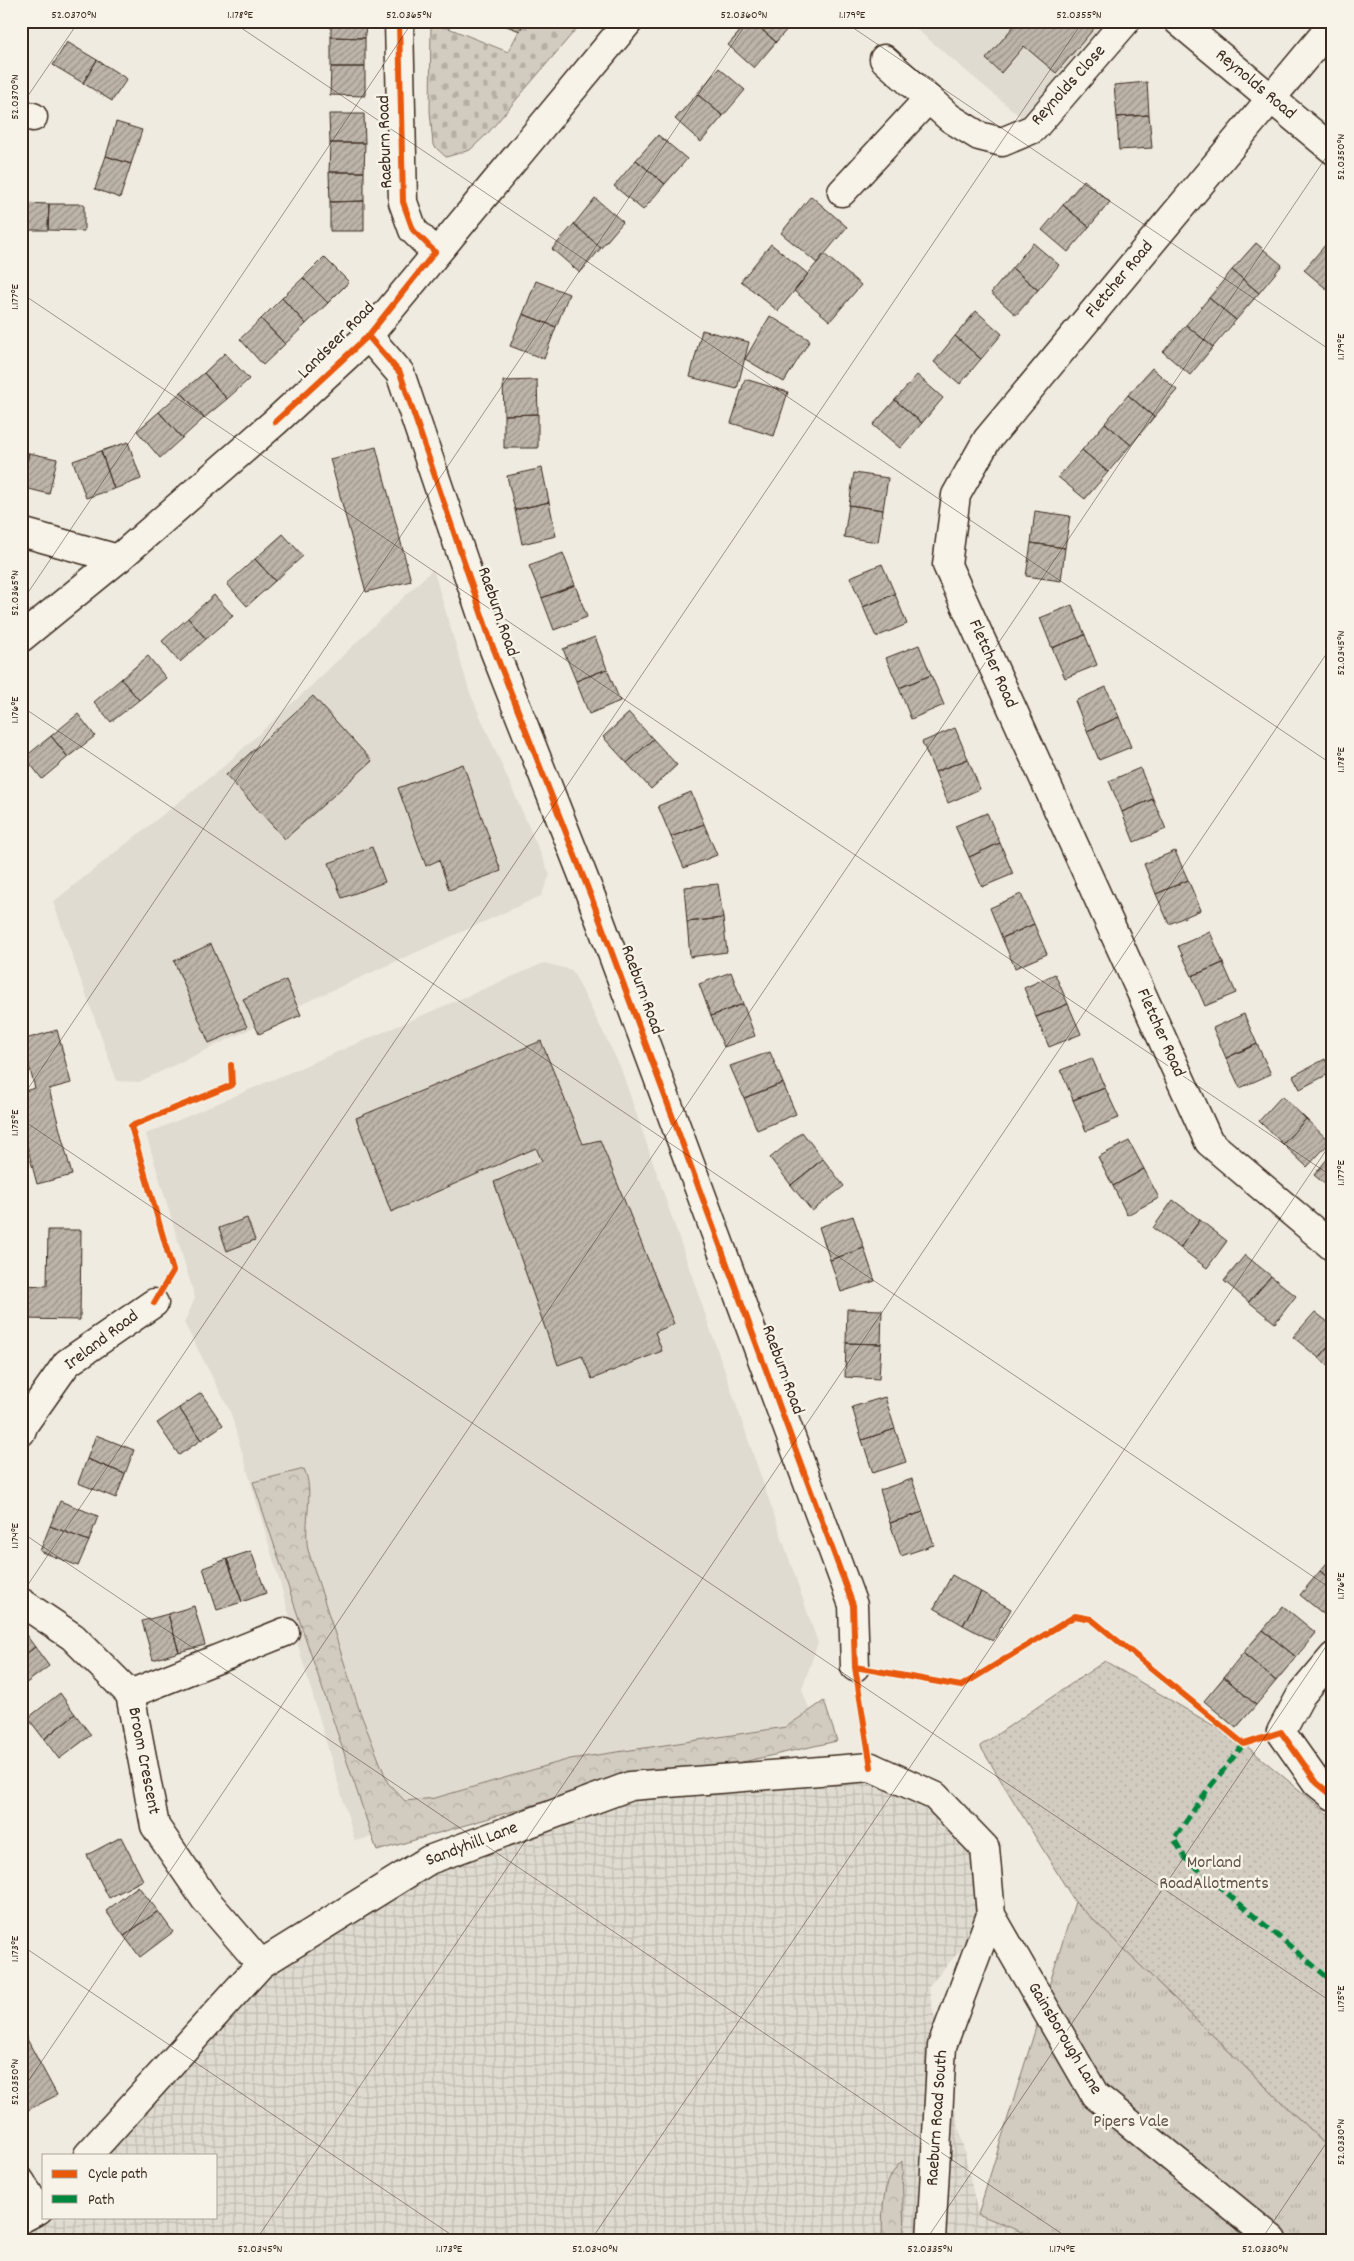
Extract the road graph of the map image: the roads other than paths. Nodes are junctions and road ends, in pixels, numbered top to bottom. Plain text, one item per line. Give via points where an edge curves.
1 (399, 21) edge
2 (629, 21) edge
3 (1126, 21) edge
4 (1178, 21) edge
5 (1333, 24) edge
6 (884, 58) dead end
7 (1272, 98) junction
8 (928, 99) junction
9 (1333, 150) edge
10 (842, 192) dead end
11 (435, 252) junction
12 (368, 336) junction
13 (21, 532) edge
14 (118, 559) junction
15 (21, 638) edge
16 (1333, 1247) edge
17 (154, 1303) dead end
18 (22, 1426) edge
19 (21, 1602) edge
20 (285, 1632) dead end
21 (1333, 1657) edge
22 (855, 1667) dead end
23 (130, 1694) junction
24 (871, 1767) joint
25 (1333, 1796) edge
26 (991, 1915) junction
27 (261, 1964) junction
28 (89, 2154) edge
29 (21, 2182) edge
30 (34, 2211) edge
31 (931, 2240) edge
32 (1273, 2240) edge

1 - 11 street, Raeburn Road via 403,202 414,230
2 - 11 street, Landseer Road
3 - 8 street, Reynolds Close via 1033,129 1002,142 979,136
4 - 7 street, Reynolds Road
5 - 7 street, Fletcher Road
6 - 8 street, Reynolds Close
7 - 9 street, Reynolds Road
7 - 16 street, Fletcher Road via 987,440 956,495 947,565 1209,1142
8 - 10 street
11 - 12 street, Landseer Road
12 - 14 street, Landseer Road
12 - 22 street, Raeburn Road via 400,373 491,642 592,899 849,1596
13 - 14 street
14 - 15 street, Landseer Road
17 - 18 street, Ireland Road via 67,1363
19 - 23 street, Broom Crescent via 73,1637
20 - 23 street
21 - 25 street via 1301,1695 1281,1732 1317,1783
23 - 27 street, Broom Crescent via 155,1826 205,1899
24 - 26 street, Raeburn Road South via 935,1796 985,1848
24 - 27 street, Sandyhill Lane via 630,1786 429,1860
26 - 31 street, Raeburn Road South via 942,2046
26 - 32 street, Gainsborough Lane via 1095,2095
27 - 28 street, Sandyhill Lane
29 - 30 street

